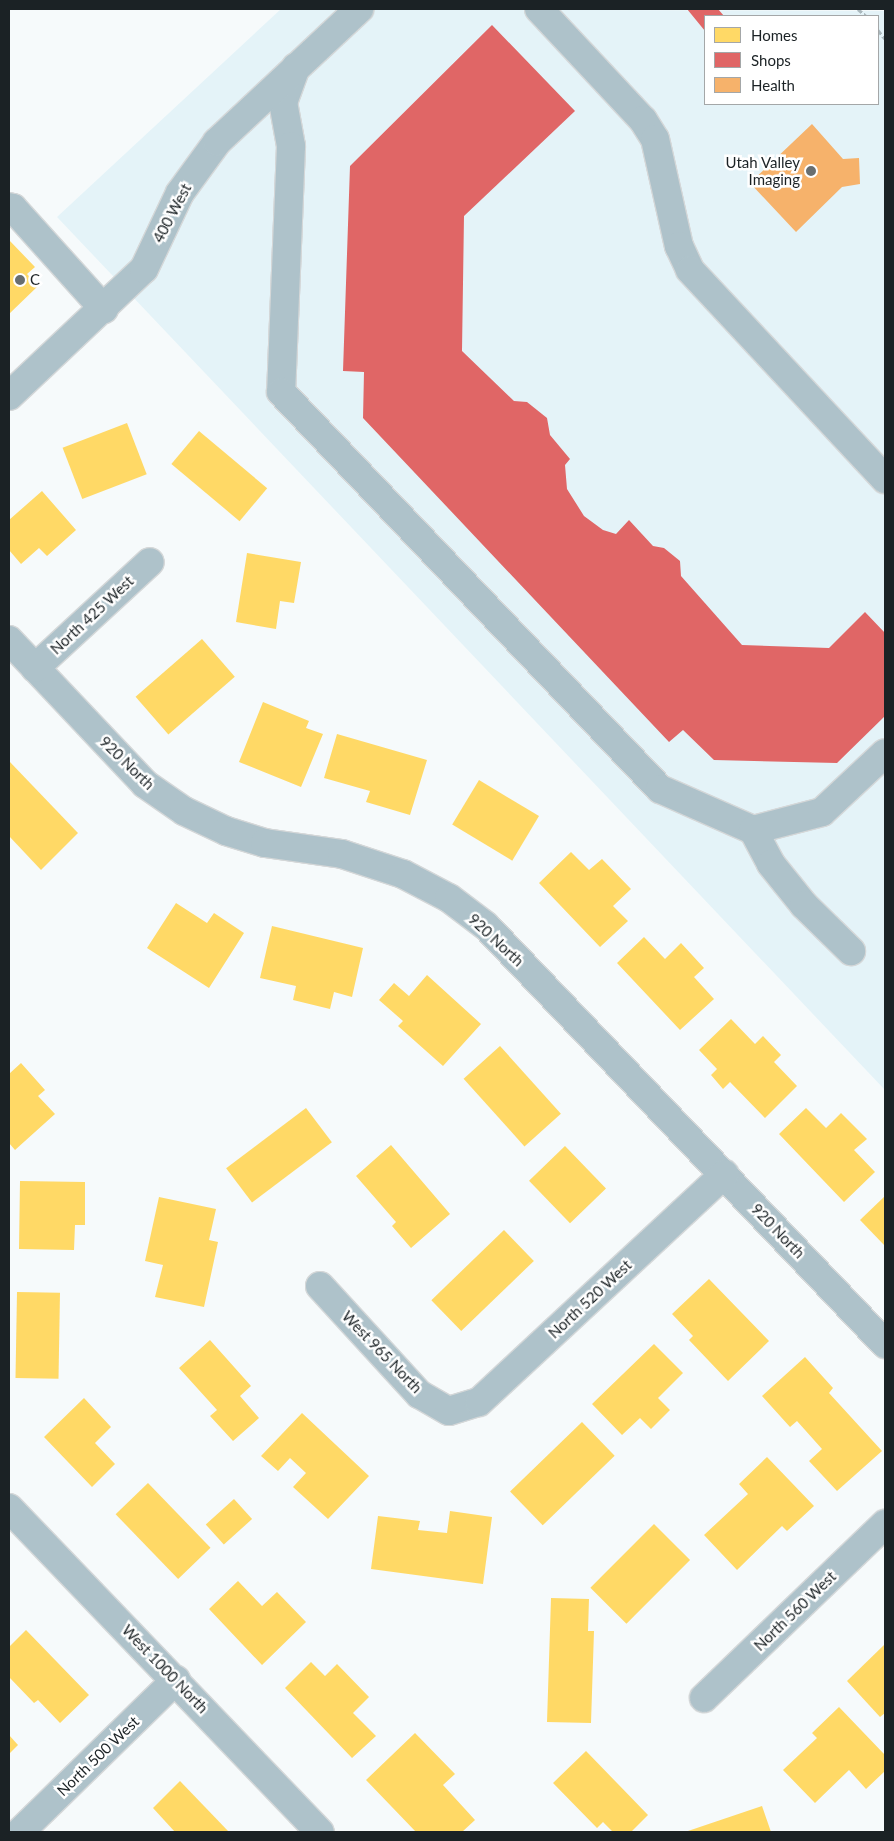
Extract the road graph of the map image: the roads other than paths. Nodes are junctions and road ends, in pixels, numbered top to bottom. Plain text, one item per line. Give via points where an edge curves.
1 (359, 9) edge
2 (539, 9) edge
3 (296, 68) junction
4 (9, 208) edge
5 (104, 309) junction
6 (9, 396) edge
7 (885, 479) edge
8 (150, 562) dead end
9 (9, 640) edge
10 (35, 668) junction
11 (885, 753) edge
12 (753, 830) junction
13 (850, 951) dead end
14 (724, 1174) junction
15 (320, 1286) dead end
16 (885, 1344) edge
17 (450, 1411) joint
18 (9, 1508) edge
19 (885, 1524) edge
20 (176, 1680) junction
21 (704, 1698) dead end
22 (20, 1832) edge
23 (320, 1832) edge

1 - 3 street, 400 West
2 - 7 street via 643,120 655,139 679,246 690,270
3 - 5 street, 400 West via 217,142 180,192 144,269
3 - 12 street via 284,102 291,146 281,392 660,789
4 - 5 street via 13,208
5 - 6 street, 400 West
8 - 10 street, North 425 West
9 - 10 street, 920 North
10 - 14 street, 920 North via 145,784 184,810 226,831 265,843 342,854 402,874 449,898 486,926
11 - 12 street via 822,812
12 - 13 street via 771,864 804,905
14 - 16 street, 920 North
14 - 17 street, North 520 West via 479,1402
15 - 17 street, West 965 North via 419,1394
18 - 20 street, West 1000 North
19 - 21 street, North 560 West
20 - 22 street, North 500 West
20 - 23 street, West 1000 North

